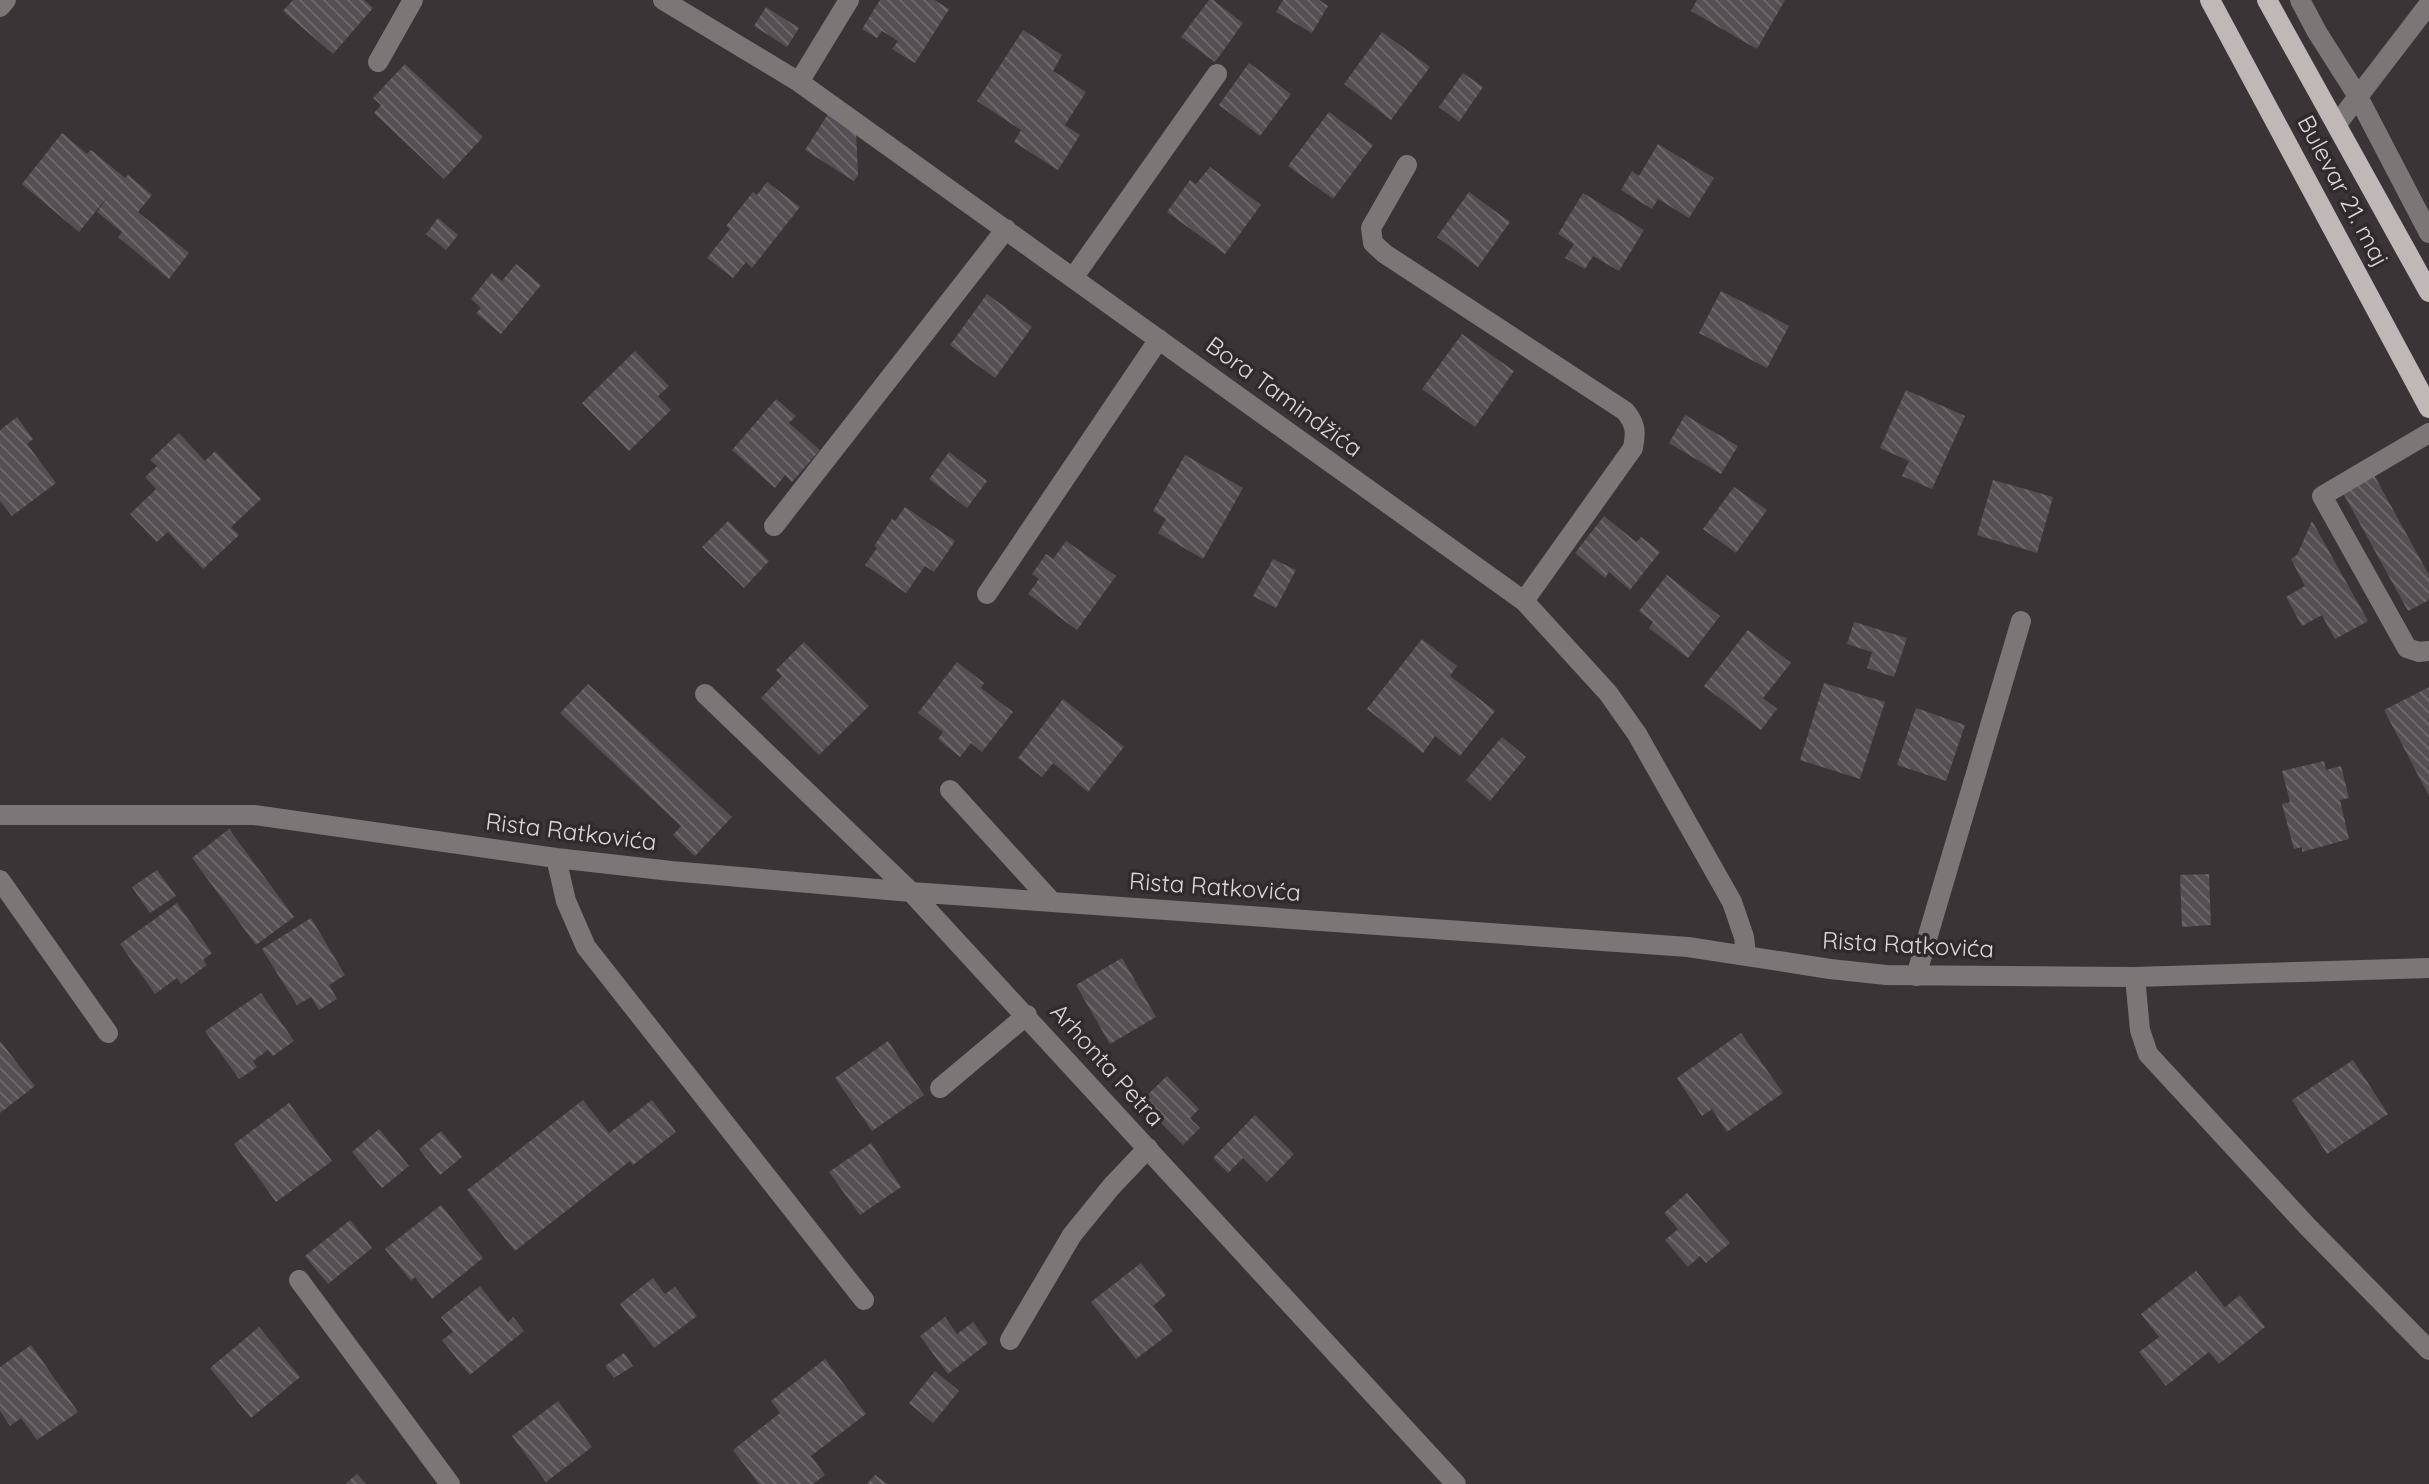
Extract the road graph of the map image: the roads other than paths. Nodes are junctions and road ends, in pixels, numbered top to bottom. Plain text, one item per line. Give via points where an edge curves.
1 (6, 0) edge
2 (413, 0) edge
3 (663, 0) edge
4 (849, 0) edge
5 (2210, 0) edge
6 (2267, 0) edge
7 (2300, 0) edge
8 (2429, 4) edge
9 (0, 7) edge
10 (378, 62) dead end
11 (1217, 74) dead end
12 (799, 82) junction
13 (2357, 95) junction
14 (2337, 124) junction
15 (1407, 165) dead end
16 (1006, 229) junction
17 (2429, 233) edge
18 (1073, 278) junction
19 (2429, 292) edge
20 (1159, 339) junction
21 (2429, 408) edge
22 (2429, 433) edge
23 (774, 526) dead end
24 (987, 594) dead end
25 (1524, 601) junction
26 (2021, 621) dead end
27 (2429, 651) edge
28 (705, 694) dead end
29 (950, 790) dead end
30 (0, 815) edge
31 (556, 858) junction
32 (0, 880) edge
33 (911, 892) junction
34 (1052, 902) junction
35 (1746, 955) junction
36 (2429, 968) edge
37 (1916, 976) junction
38 (2135, 977) junction
39 (1027, 1015) junction
40 (108, 1033) dead end
41 (940, 1088) dead end
42 (1148, 1148) junction
43 (299, 1280) dead end
44 (864, 1300) dead end
45 (1010, 1340) dead end
46 (2429, 1350) edge
47 (450, 1484) edge
48 (1456, 1484) edge

1 - 9 street
2 - 10 street
3 - 12 street, Bora Tamindžića
4 - 12 street
5 - 21 main road, Bulevar 21. maj
6 - 14 main road, Bulevar 21. maj
7 - 13 street
8 - 13 street
11 - 18 street
12 - 16 street, Bora Tamindžića
13 - 14 street
13 - 17 street
14 - 19 main road, Bulevar 21. maj
15 - 25 street via 1371,228 1373,243 1634,422 1633,448
16 - 18 street, Bora Tamindžića
16 - 23 street
18 - 20 street, Bora Tamindžića
20 - 24 street
20 - 25 street, Bora Tamindžića
22 - 27 street via 2322,496 2407,648
25 - 35 street, Bora Tamindžića via 1608,693 1637,734 1732,902
26 - 37 street
28 - 33 street, Arhonta Petra
29 - 34 street
30 - 31 street, Rista Ratkovića via 254,815
31 - 33 street, Rista Ratkovića
31 - 44 street via 566,901 586,947
32 - 40 street
33 - 34 street, Rista Ratkovića
33 - 39 street, Arhonta Petra
34 - 35 street, Rista Ratkovića
35 - 37 street, Rista Ratkovića via 1857,973
36 - 38 street, Rista Ratkovića
37 - 38 street, Rista Ratkovića
38 - 46 street via 2148,1054
39 - 41 street
39 - 42 street, Arhonta Petra
42 - 45 street via 1072,1235
42 - 48 street, Arhonta Petra
43 - 47 street

